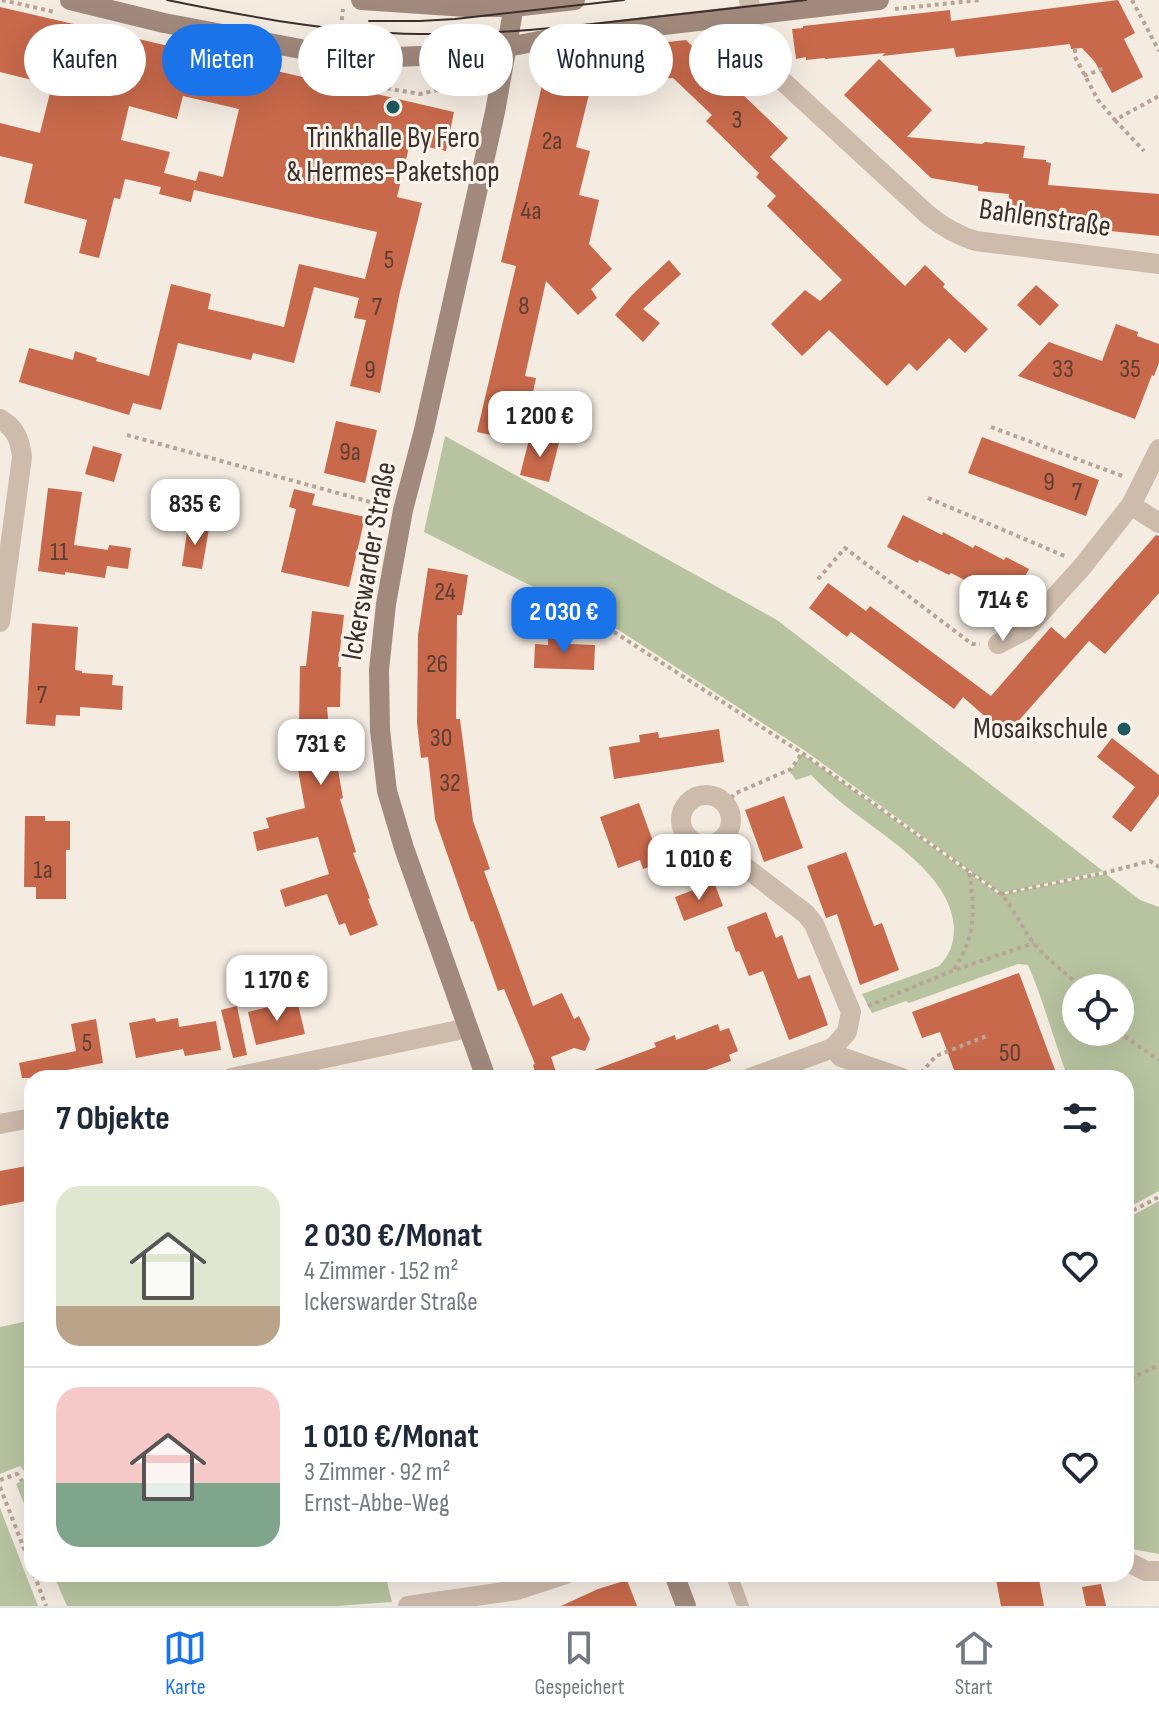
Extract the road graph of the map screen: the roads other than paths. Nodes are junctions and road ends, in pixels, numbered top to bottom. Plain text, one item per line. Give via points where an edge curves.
1 (70, 0) edge
2 (361, 0) edge
3 (575, 0) edge
4 (879, 0) edge
5 (514, 3) edge
6 (750, 8) edge
7 (511, 24) edge
8 (513, 46) edge
9 (419, 56) edge
10 (498, 96) edge
11 (1159, 264) edge
12 (0, 419) edge
13 (1159, 449) edge
14 (1131, 505) junction
15 (1159, 523) edge
16 (0, 622) edge
17 (998, 644) road end
18 (719, 842) junction
19 (468, 1028) junction
20 (833, 1048) junction
21 (269, 1070) edge
22 (483, 1070) edge
23 (772, 1070) edge
24 (879, 1070) edge
25 (24, 1120) edge
26 (0, 1124) edge
27 (1134, 1565) edge
28 (1159, 1571) edge
29 (542, 1582) edge
30 (677, 1582) edge
31 (734, 1582) edge
32 (408, 1606) edge
33 (686, 1606) edge
34 (743, 1606) edge

1 - 9 main road via 338,55
2 - 5 main road via 453,7
3 - 5 main road
4 - 6 main road
5 - 7 main road, Ickerswarder Straße
6 - 8 main road
6 - 11 street, Bahlenstraße via 758,44 776,75 942,226 976,241
10 - 19 main road, Ickerswarder Straße via 403,510 379,670 387,791
12 - 16 street via 14,430 22,457
13 - 14 street
14 - 15 street
14 - 17 street via 1025,630
18 - 18 street via 732,821 727,805 713,795 691,799 682,815 684,831 700,844
18 - 20 street via 814,924 851,1012 847,1032
19 - 21 street
19 - 22 main road, Ickerswarder Straße
20 - 23 street
20 - 24 street via 841,1057
25 - 26 street
27 - 28 street
29 - 32 street
30 - 33 main road
31 - 34 lane

